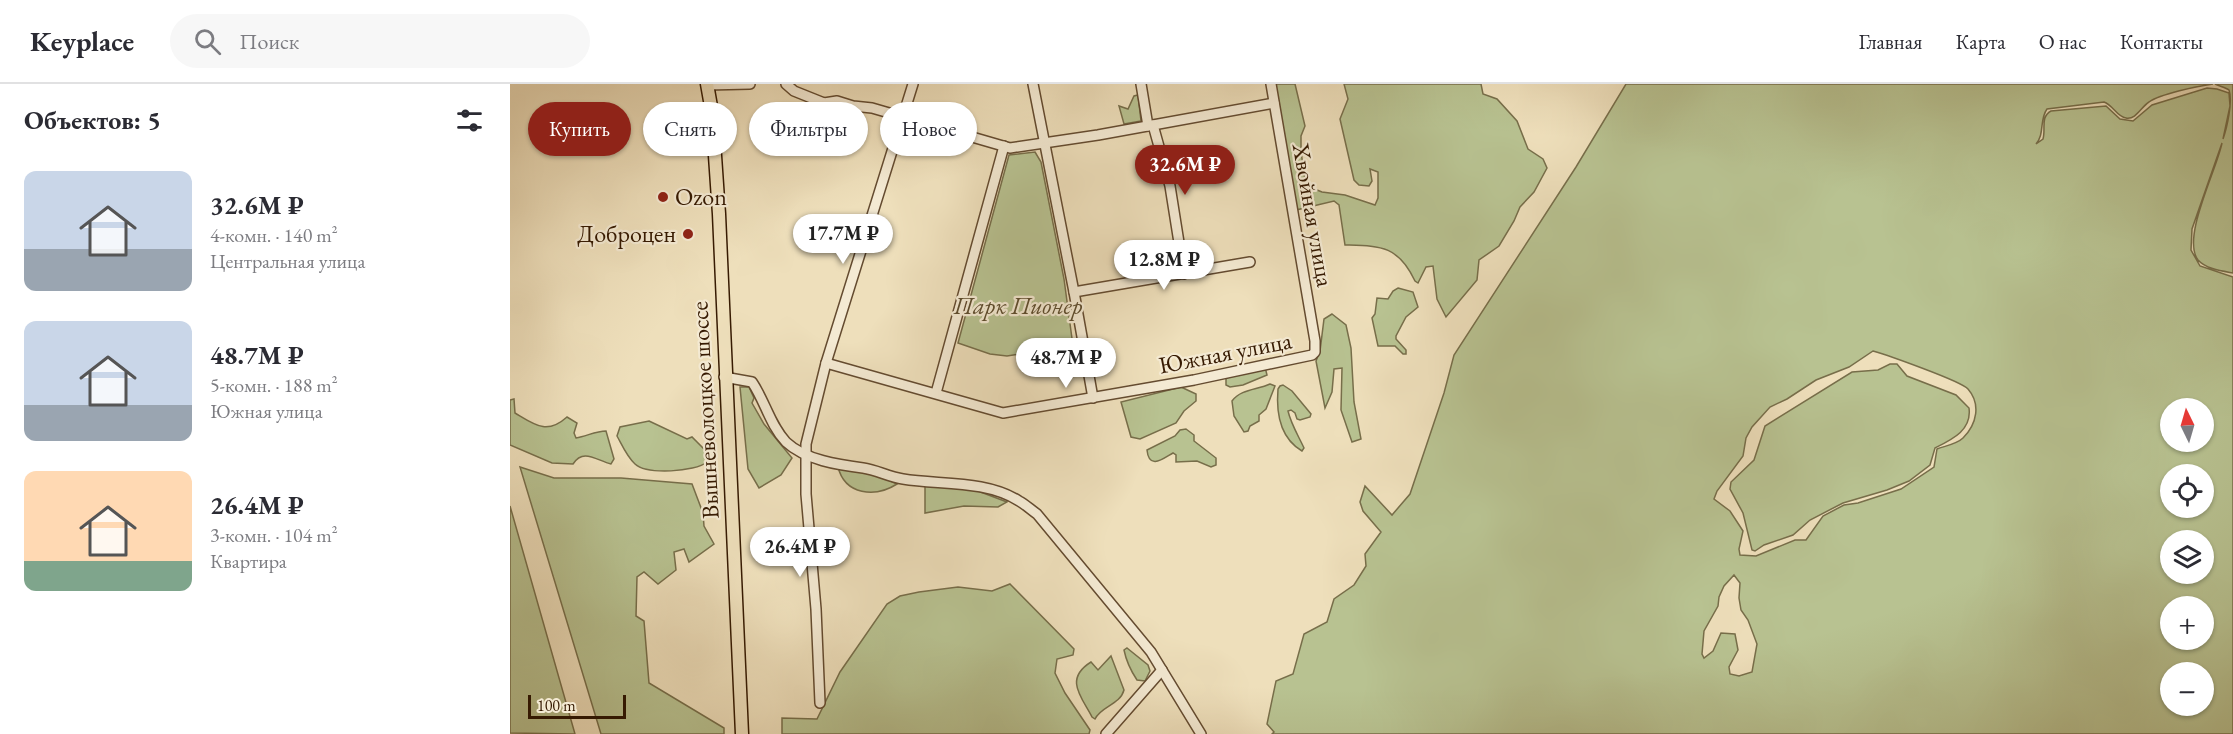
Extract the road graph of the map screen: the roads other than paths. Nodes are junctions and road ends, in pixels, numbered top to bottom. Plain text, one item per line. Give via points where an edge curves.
1 (750, 84) edge
2 (786, 84) edge
3 (913, 84) edge
4 (1033, 84) edge
5 (1141, 84) edge
6 (1271, 84) edge
7 (707, 85) edge
8 (908, 102) edge
9 (1274, 103) junction
10 (880, 111) edge
11 (1150, 126) junction
12 (977, 138) edge
13 (1045, 143) junction
14 (1004, 146) junction
15 (891, 156) edge
16 (1250, 262) dead end
17 (1185, 274) junction
18 (1074, 292) junction
19 (1315, 352) joint
20 (826, 363) junction
21 (724, 377) junction
22 (936, 393) junction
23 (1093, 398) junction
24 (805, 453) junction
25 (1162, 670) junction
26 (820, 703) dead end
27 (741, 734) edge
28 (1106, 734) edge
29 (1201, 734) edge

1 - 7 street
2 - 10 street via 794,92 825,103 837,101
3 - 8 street
4 - 13 street
5 - 11 street
6 - 9 street, Хвойная улица
7 - 21 main road, Вышневолоцкое шоссе via 718,206
9 - 11 street
9 - 19 street, Хвойная улица
11 - 13 street
11 - 17 street via 1170,186
12 - 14 street
13 - 14 street
13 - 18 street
14 - 22 street
15 - 20 street
16 - 17 street
17 - 18 street
18 - 23 street
19 - 23 street, Южная улица via 1307,358
20 - 22 street, Южная улица
20 - 24 street
21 - 24 street via 752,382 781,435
21 - 27 main road, Вышневолоцкое шоссе
22 - 23 street, Южная улица via 1003,413
24 - 25 street via 894,478 974,486 1018,500 1037,514 1081,565
24 - 26 street
25 - 28 street
25 - 29 street

